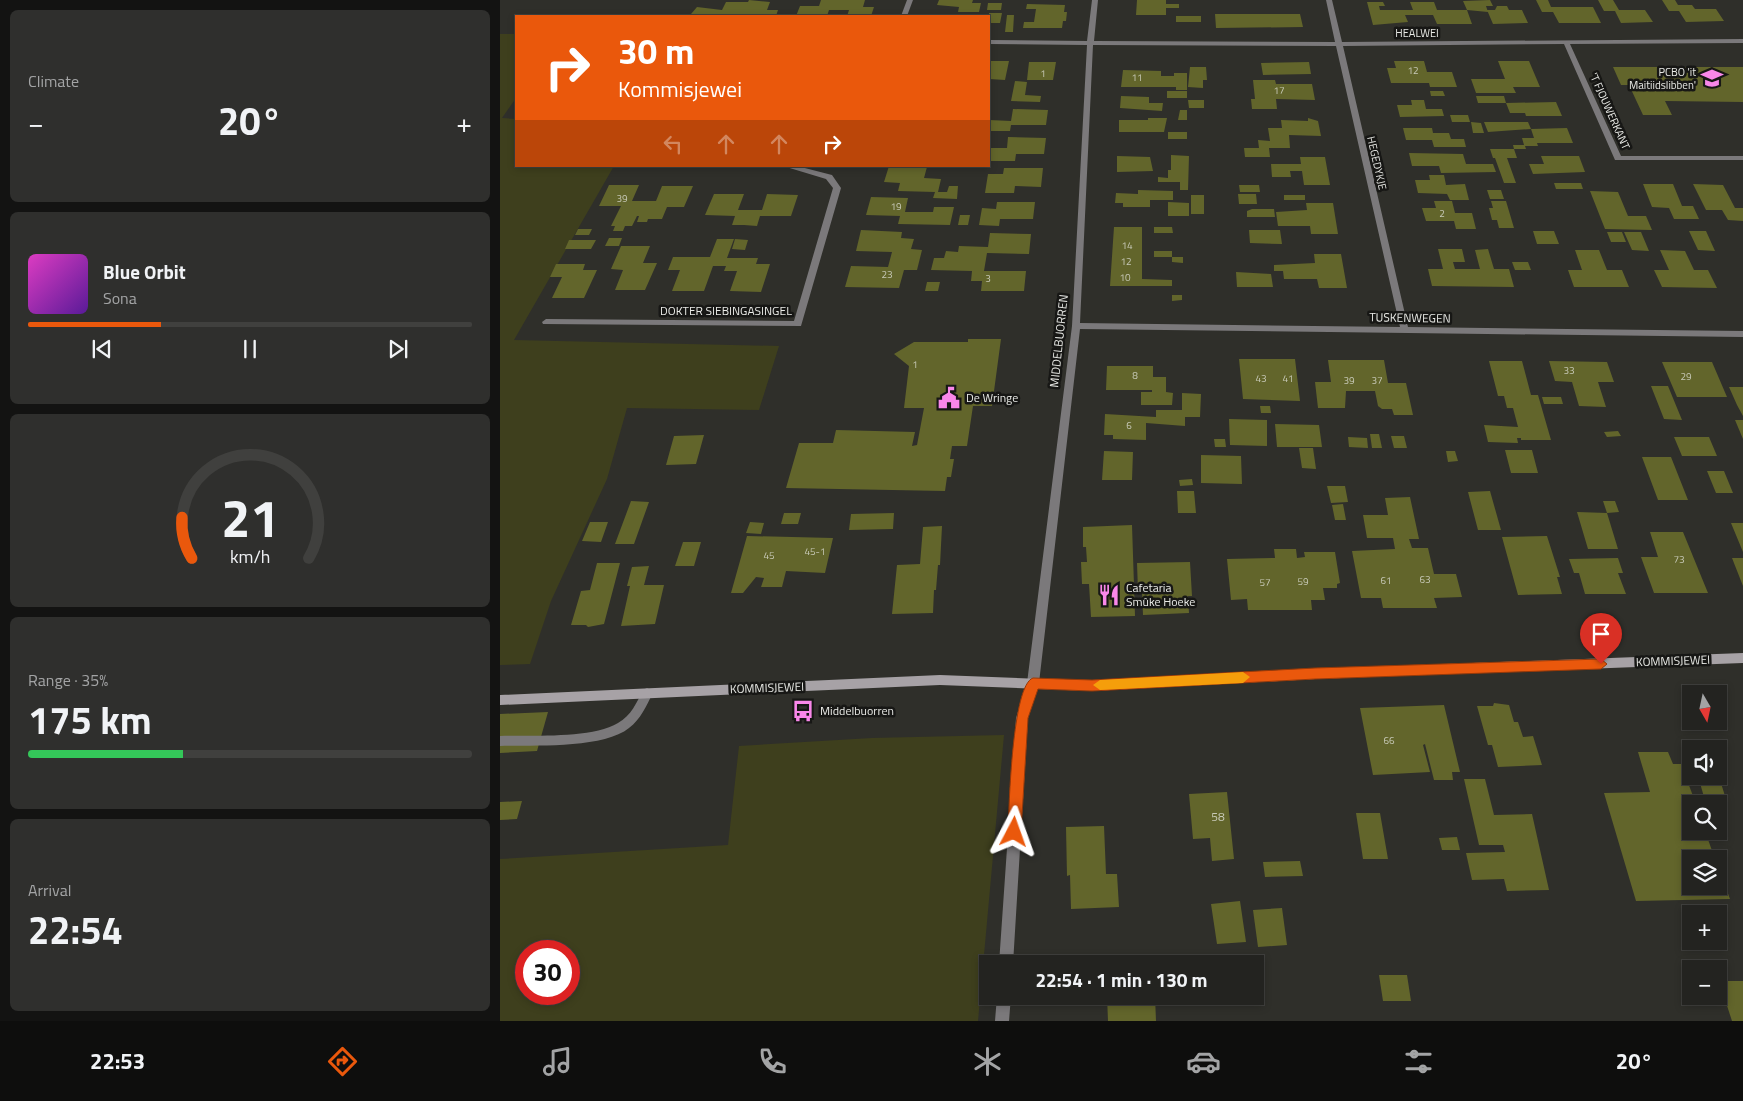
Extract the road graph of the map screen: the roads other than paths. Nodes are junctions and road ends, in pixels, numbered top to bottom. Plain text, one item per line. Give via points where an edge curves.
1 (910, 0) edge
2 (1095, 0) edge
3 (1329, 0) edge
4 (904, 15) edge
5 (1743, 41) edge
6 (990, 42) edge
7 (1566, 42) junction
8 (1090, 43) junction
9 (1338, 44) junction
10 (1743, 158) edge
11 (791, 167) edge
12 (546, 322) dead end
13 (1076, 326) junction
14 (1405, 331) junction
15 (1743, 334) edge
16 (1743, 658) edge
17 (1033, 683) junction
18 (647, 693) junction
19 (500, 700) edge
20 (500, 741) edge
21 (1007, 955) edge
22 (1003, 1005) edge
23 (1002, 1021) edge

1 - 4 street
2 - 8 street, MIDDELBUORREN
3 - 9 street, HEGEDYKJE
5 - 7 street, HEALWEI
6 - 8 street
7 - 9 street, HEALWEI
7 - 10 street, 'T FJOUWERKANT via 1618,158
8 - 9 street, HEALWEI
8 - 13 street, MIDDELBUORREN
9 - 14 street, HEGEDYKJE
11 - 12 street, DOKTER SIEBINGASINGEL via 829,177 837,188 798,324
13 - 14 street, TUSKENWEGEN
13 - 17 street, MIDDELBUORREN
14 - 15 street, TUSKENWEGEN
16 - 17 street, KOMMISJEWEI via 1092,686
17 - 18 street, KOMMISJEWEI via 940,680
17 - 21 street via 1022,718
18 - 19 street, KOMMISJEWEI
18 - 20 street via 634,716 622,727 597,735
22 - 23 street

